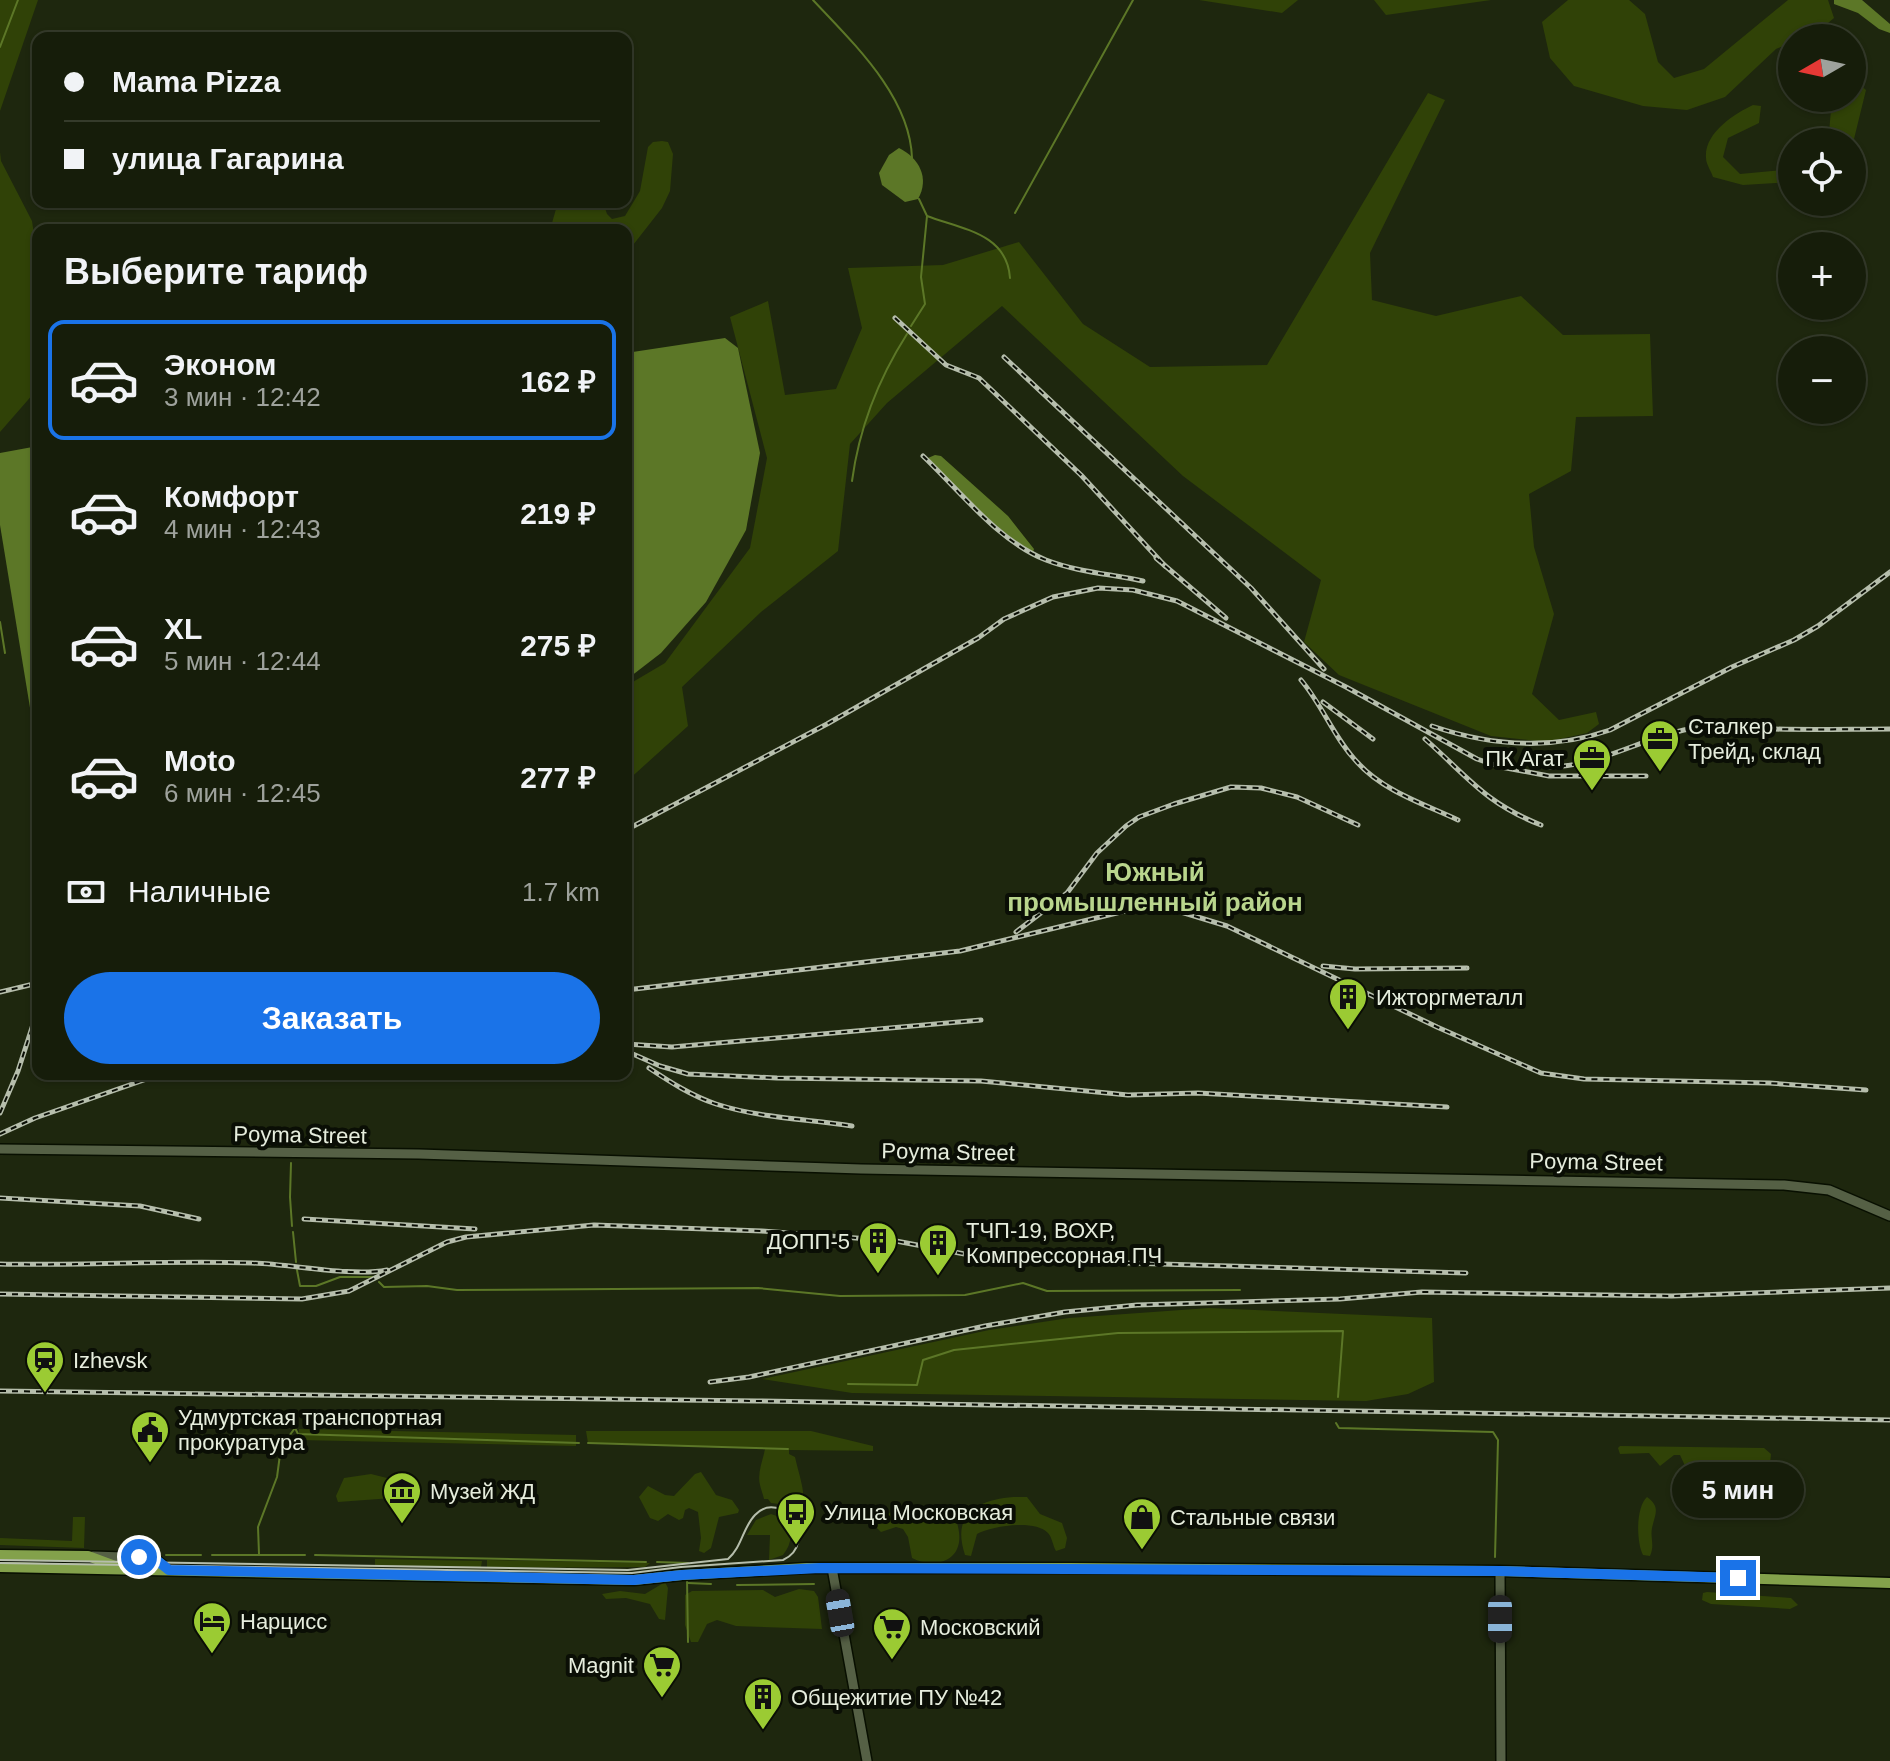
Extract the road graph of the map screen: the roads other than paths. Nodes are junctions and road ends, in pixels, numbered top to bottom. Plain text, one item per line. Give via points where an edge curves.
1 (0, 1149) edge
2 (1890, 1216) edge
3 (0, 1555) edge
4 (88, 1556) junction
5 (0, 1567) edge
6 (832, 1568) junction
7 (120, 1569) junction
8 (169, 1570) junction
9 (1500, 1571) junction
10 (1890, 1583) edge
11 (867, 1761) edge
12 (1501, 1761) edge

1 - 2 main road, Poyma Street via 1784,1185 1829,1190
3 - 4 main road
4 - 7 main road
4 - 8 main road via 154,1558
5 - 7 main road
6 - 8 main road via 634,1580
6 - 9 main road
6 - 11 main road
7 - 8 main road
9 - 10 main road
9 - 12 main road

